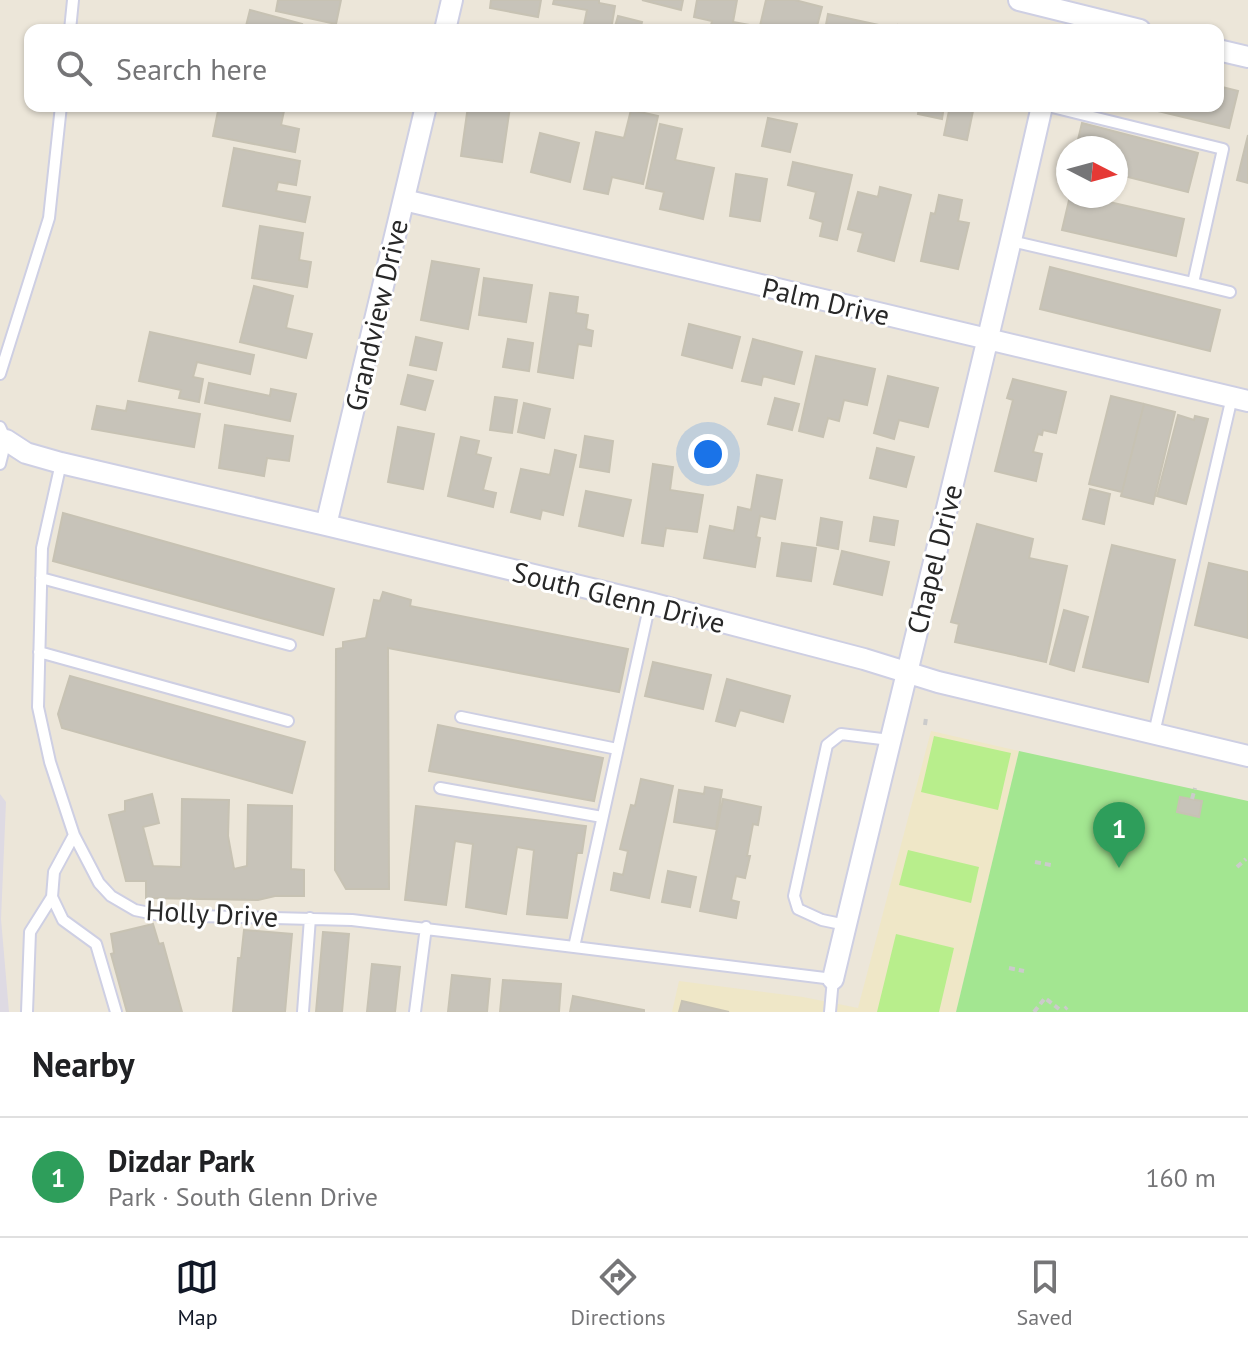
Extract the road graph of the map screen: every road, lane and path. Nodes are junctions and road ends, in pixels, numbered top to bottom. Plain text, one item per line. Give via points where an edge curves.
1 (73, 0) edge
2 (452, 0) edge
3 (1019, 0) edge
4 (1062, 20) edge
5 (71, 24) edge
6 (446, 24) edge
7 (1093, 24) edge
8 (1224, 51) edge
9 (1248, 57) edge
10 (60, 112) edge
11 (425, 112) edge
12 (1043, 112) edge
13 (1070, 112) edge
14 (404, 200) junction
15 (1011, 241) junction
16 (1193, 283) junction
17 (1230, 292) dead end
18 (989, 340) junction
19 (0, 374) edge
20 (1240, 399) edge
21 (3, 433) edge
22 (61, 463) junction
23 (0, 464) edge
24 (326, 525) junction
25 (41, 578) junction
26 (650, 603) junction
27 (290, 645) dead end
28 (39, 652) junction
29 (906, 672) junction
30 (461, 717) dead end
31 (926, 718) dead end
32 (288, 721) dead end
33 (925, 725) dead end
34 (1154, 733) junction
35 (890, 740) junction
36 (617, 749) junction
37 (1248, 756) edge
38 (440, 788) dead end
39 (1195, 788) dead end
40 (1192, 799) dead end
41 (602, 817) junction
42 (74, 835) junction
43 (1246, 859) edge
44 (1035, 862) dead end
45 (1051, 865) dead end
46 (1237, 867) dead end
47 (52, 897) junction
48 (310, 918) junction
49 (846, 925) junction
50 (426, 927) junction
51 (574, 947) junction
52 (1009, 968) dead end
53 (1024, 971) dead end
54 (833, 979) junction
55 (1064, 1008) dead end
56 (27, 1012) edge
57 (116, 1012) edge
58 (303, 1012) edge
59 (415, 1012) edge
60 (830, 1012) edge
61 (1034, 1012) edge

1 - 5 lane
2 - 6 street
3 - 4 street
4 - 7 street
8 - 9 street
10 - 19 lane via 49,218
11 - 14 street, Grandview Drive
12 - 15 street, Chapel Drive
13 - 16 lane via 1223,149
14 - 18 street, Palm Drive
14 - 24 street, Grandview Drive
15 - 16 lane
15 - 18 street, Chapel Drive
16 - 17 lane
18 - 20 street, Palm Drive
18 - 29 street, Chapel Drive
20 - 34 lane
21 - 22 street, South Glenn Drive via 26,453
21 - 23 lane
22 - 24 street, South Glenn Drive
22 - 25 lane, Holly Drive via 42,548
24 - 26 street, South Glenn Drive
25 - 27 lane
25 - 28 lane, Holly Drive
26 - 29 street, South Glenn Drive
26 - 36 lane
28 - 32 lane
28 - 42 lane, Holly Drive via 38,707
29 - 34 street, South Glenn Drive
29 - 35 street, Chapel Drive
30 - 36 lane
31 - 33 path
34 - 37 street, South Glenn Drive
35 - 49 street, Chapel Drive
35 - 49 lane via 841,734 827,745 794,896 798,909
36 - 41 lane
38 - 41 lane
39 - 40 path
41 - 51 lane
42 - 47 lane via 54,872
42 - 48 lane, Holly Drive via 99,883 135,910
43 - 46 path
44 - 45 path
47 - 56 lane via 30,932
47 - 57 lane via 63,920 96,944
48 - 50 lane, Holly Drive
48 - 58 lane
49 - 54 street, Chapel Drive
50 - 51 lane, Holly Drive
50 - 59 lane
51 - 54 lane, Holly Drive
52 - 53 path
54 - 60 lane, Chapel Drive
55 - 61 path via 1045,998

